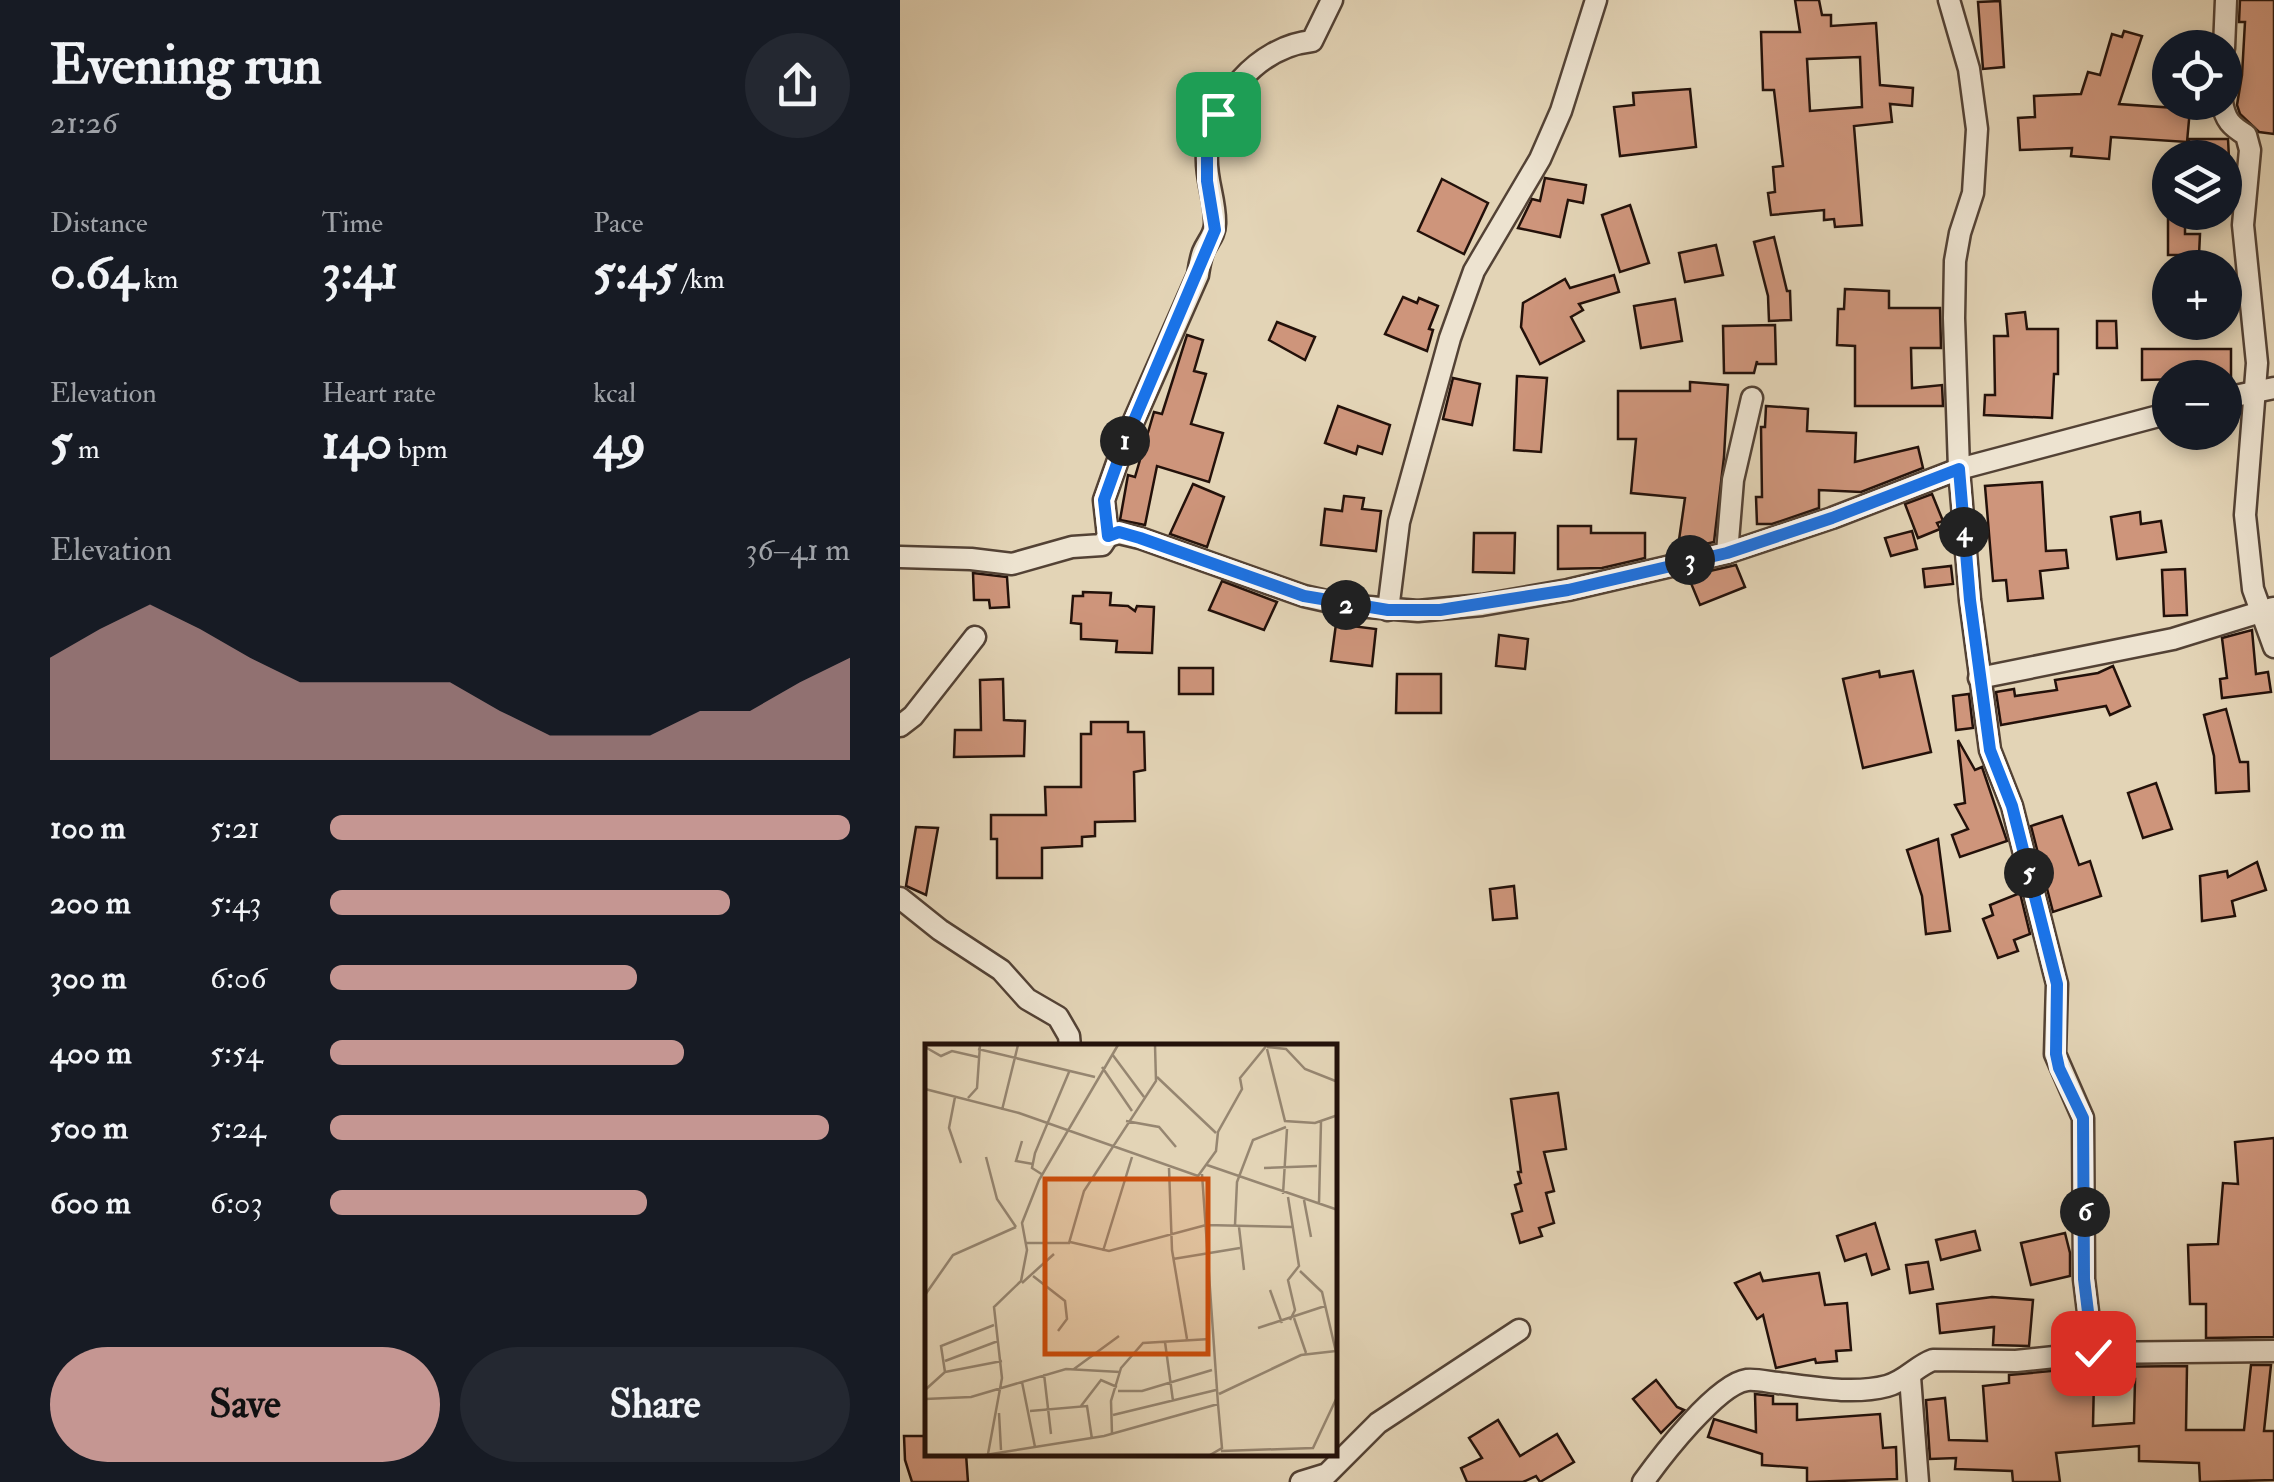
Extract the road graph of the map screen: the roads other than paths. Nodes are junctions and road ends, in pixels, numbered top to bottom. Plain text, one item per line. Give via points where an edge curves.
1 (1332, 0) edge
2 (1596, 0) edge
3 (1950, 0) edge
4 (2226, 0) edge
5 (2225, 30) edge
6 (2228, 120) edge
7 (2264, 389) edge
8 (1752, 398) dead end
9 (2152, 418) edge
10 (1959, 469) junction
11 (1108, 536) junction
12 (1727, 553) junction
13 (900, 557) edge
14 (2268, 609) edge
15 (1388, 610) junction
16 (975, 638) dead end
17 (2274, 646) edge
18 (1979, 678) junction
19 (900, 726) edge
20 (900, 898) edge
21 (1070, 1044) edge
22 (1519, 1330) dead end
23 (2274, 1351) edge
24 (2093, 1353) junction
25 (1910, 1377) junction
26 (1301, 1482) edge
27 (1643, 1482) edge
28 (1918, 1482) edge

1 - 11 street via 1312,42 1256,66 1218,114 1207,153 1215,230 1104,500
2 - 15 street via 1561,111 1474,271 1450,338 1399,522
3 - 10 street via 1977,128 1974,193 1955,261
4 - 5 street
6 - 7 street via 2246,135 2250,150 2243,225
7 - 14 street via 2246,515 2253,589
8 - 12 street via 1733,480
9 - 10 street
10 - 12 street
10 - 18 street
11 - 13 street via 1102,545 1012,564
11 - 15 street via 1140,538 1304,596
12 - 15 street via 1482,606
14 - 17 street
14 - 18 street via 2173,639
16 - 19 street
18 - 24 street via 1990,750 2012,806 2057,984 2056,1054 2083,1118 2084,1279
20 - 21 street via 1058,1017
22 - 26 street via 1378,1423 1327,1474
23 - 24 street
24 - 25 street via 1934,1360
25 - 27 street via 1886,1387 1828,1389 1746,1380 1724,1390
25 - 28 street

